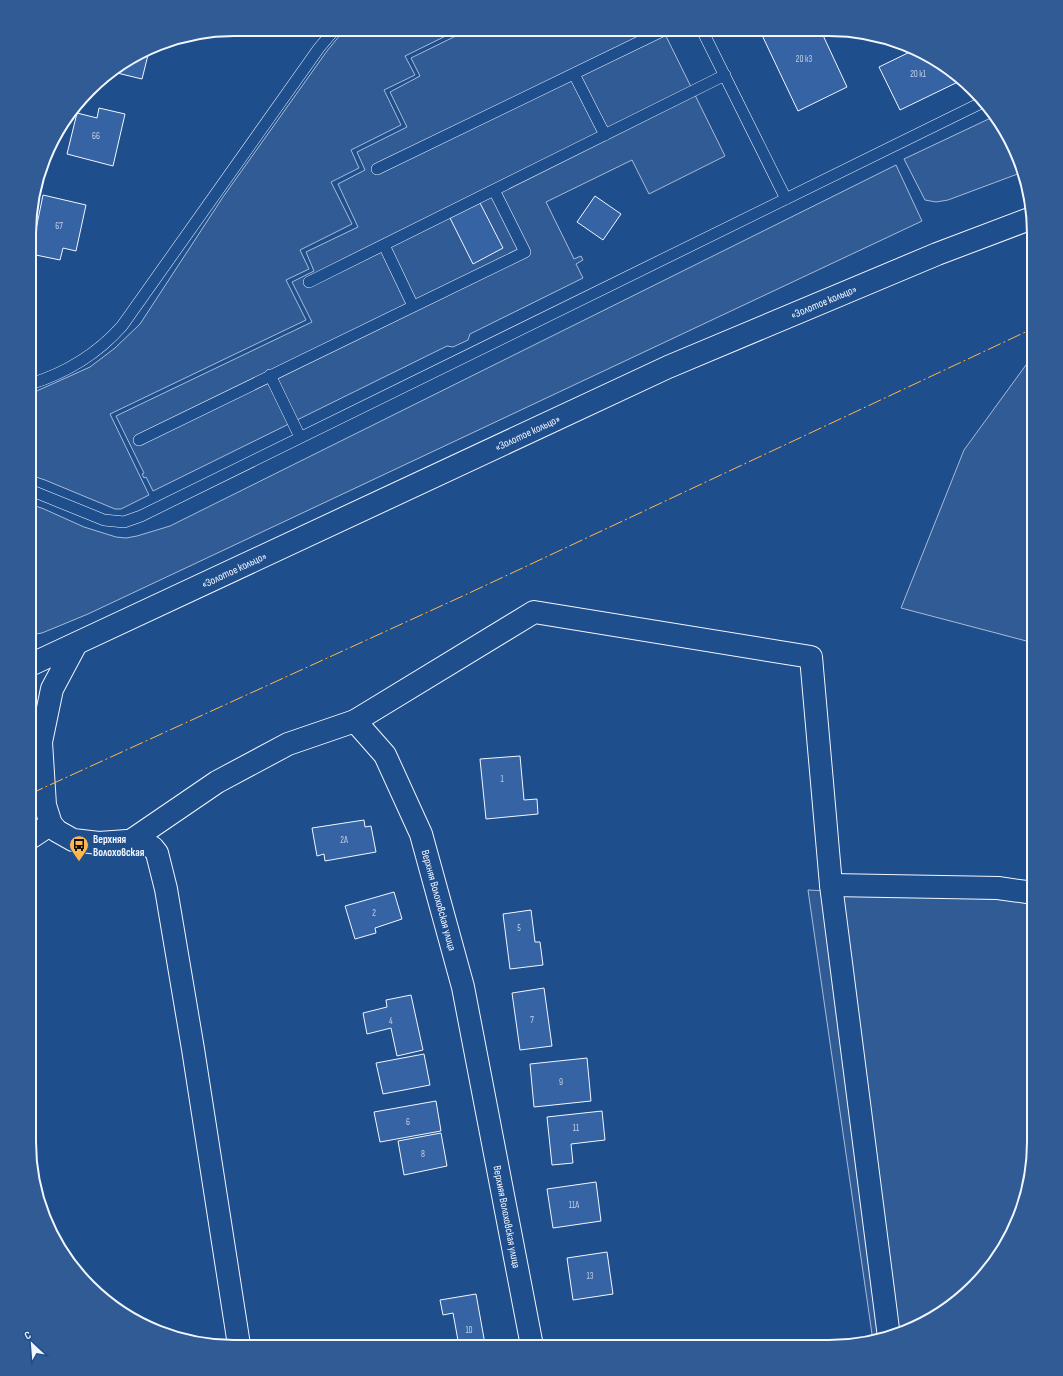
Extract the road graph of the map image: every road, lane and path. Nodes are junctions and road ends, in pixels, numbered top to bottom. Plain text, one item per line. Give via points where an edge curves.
1 (329, 36) edge
2 (652, 36) edge
3 (705, 36) edge
4 (574, 74) junction
5 (725, 75) junction
6 (978, 104) edge
7 (605, 135) junction
8 (377, 169) dead end
9 (494, 190) junction
10 (786, 198) junction
11 (1027, 220) edge
12 (384, 245) junction
13 (309, 282) dead end
14 (413, 306) junction
15 (270, 376) junction
16 (36, 382) edge
17 (300, 438) junction
18 (139, 440) dead end
19 (36, 492) edge
20 (76, 644) junction
21 (36, 662) edge
22 (355, 721) junction
23 (36, 732) edge
24 (36, 742) edge
25 (51, 824) junction
26 (36, 834) edge
27 (132, 840) junction
28 (831, 885) junction
29 (1027, 892) edge
30 (888, 1330) edge
31 (238, 1340) edge
32 (531, 1340) edge

1 - 16 lane via 122,326 89,356
2 - 4 lane
3 - 5 lane
4 - 7 lane
4 - 8 lane
5 - 7 lane
5 - 10 lane
6 - 10 lane
7 - 9 lane
9 - 12 lane
9 - 14 lane via 524,252
10 - 17 lane
11 - 20 street, «Золотое кольцо» via 936,254 668,366
12 - 13 lane
12 - 14 lane
14 - 15 lane
15 - 17 lane
15 - 18 lane
17 - 19 lane via 158,508 124,522 104,520
20 - 21 street, «Золотое кольцо»
20 - 23 street via 52,689
22 - 27 street via 288,744 217,782
22 - 28 street via 534,612 811,657
22 - 32 street, Верхняя Волоховская улица via 385,755 423,841 464,987
24 - 25 street via 45,805
25 - 26 street
25 - 27 street via 64,836 82,842
27 - 31 street via 141,840 153,848 158,853 161,865 193,1049
28 - 29 street via 998,888
28 - 30 street

